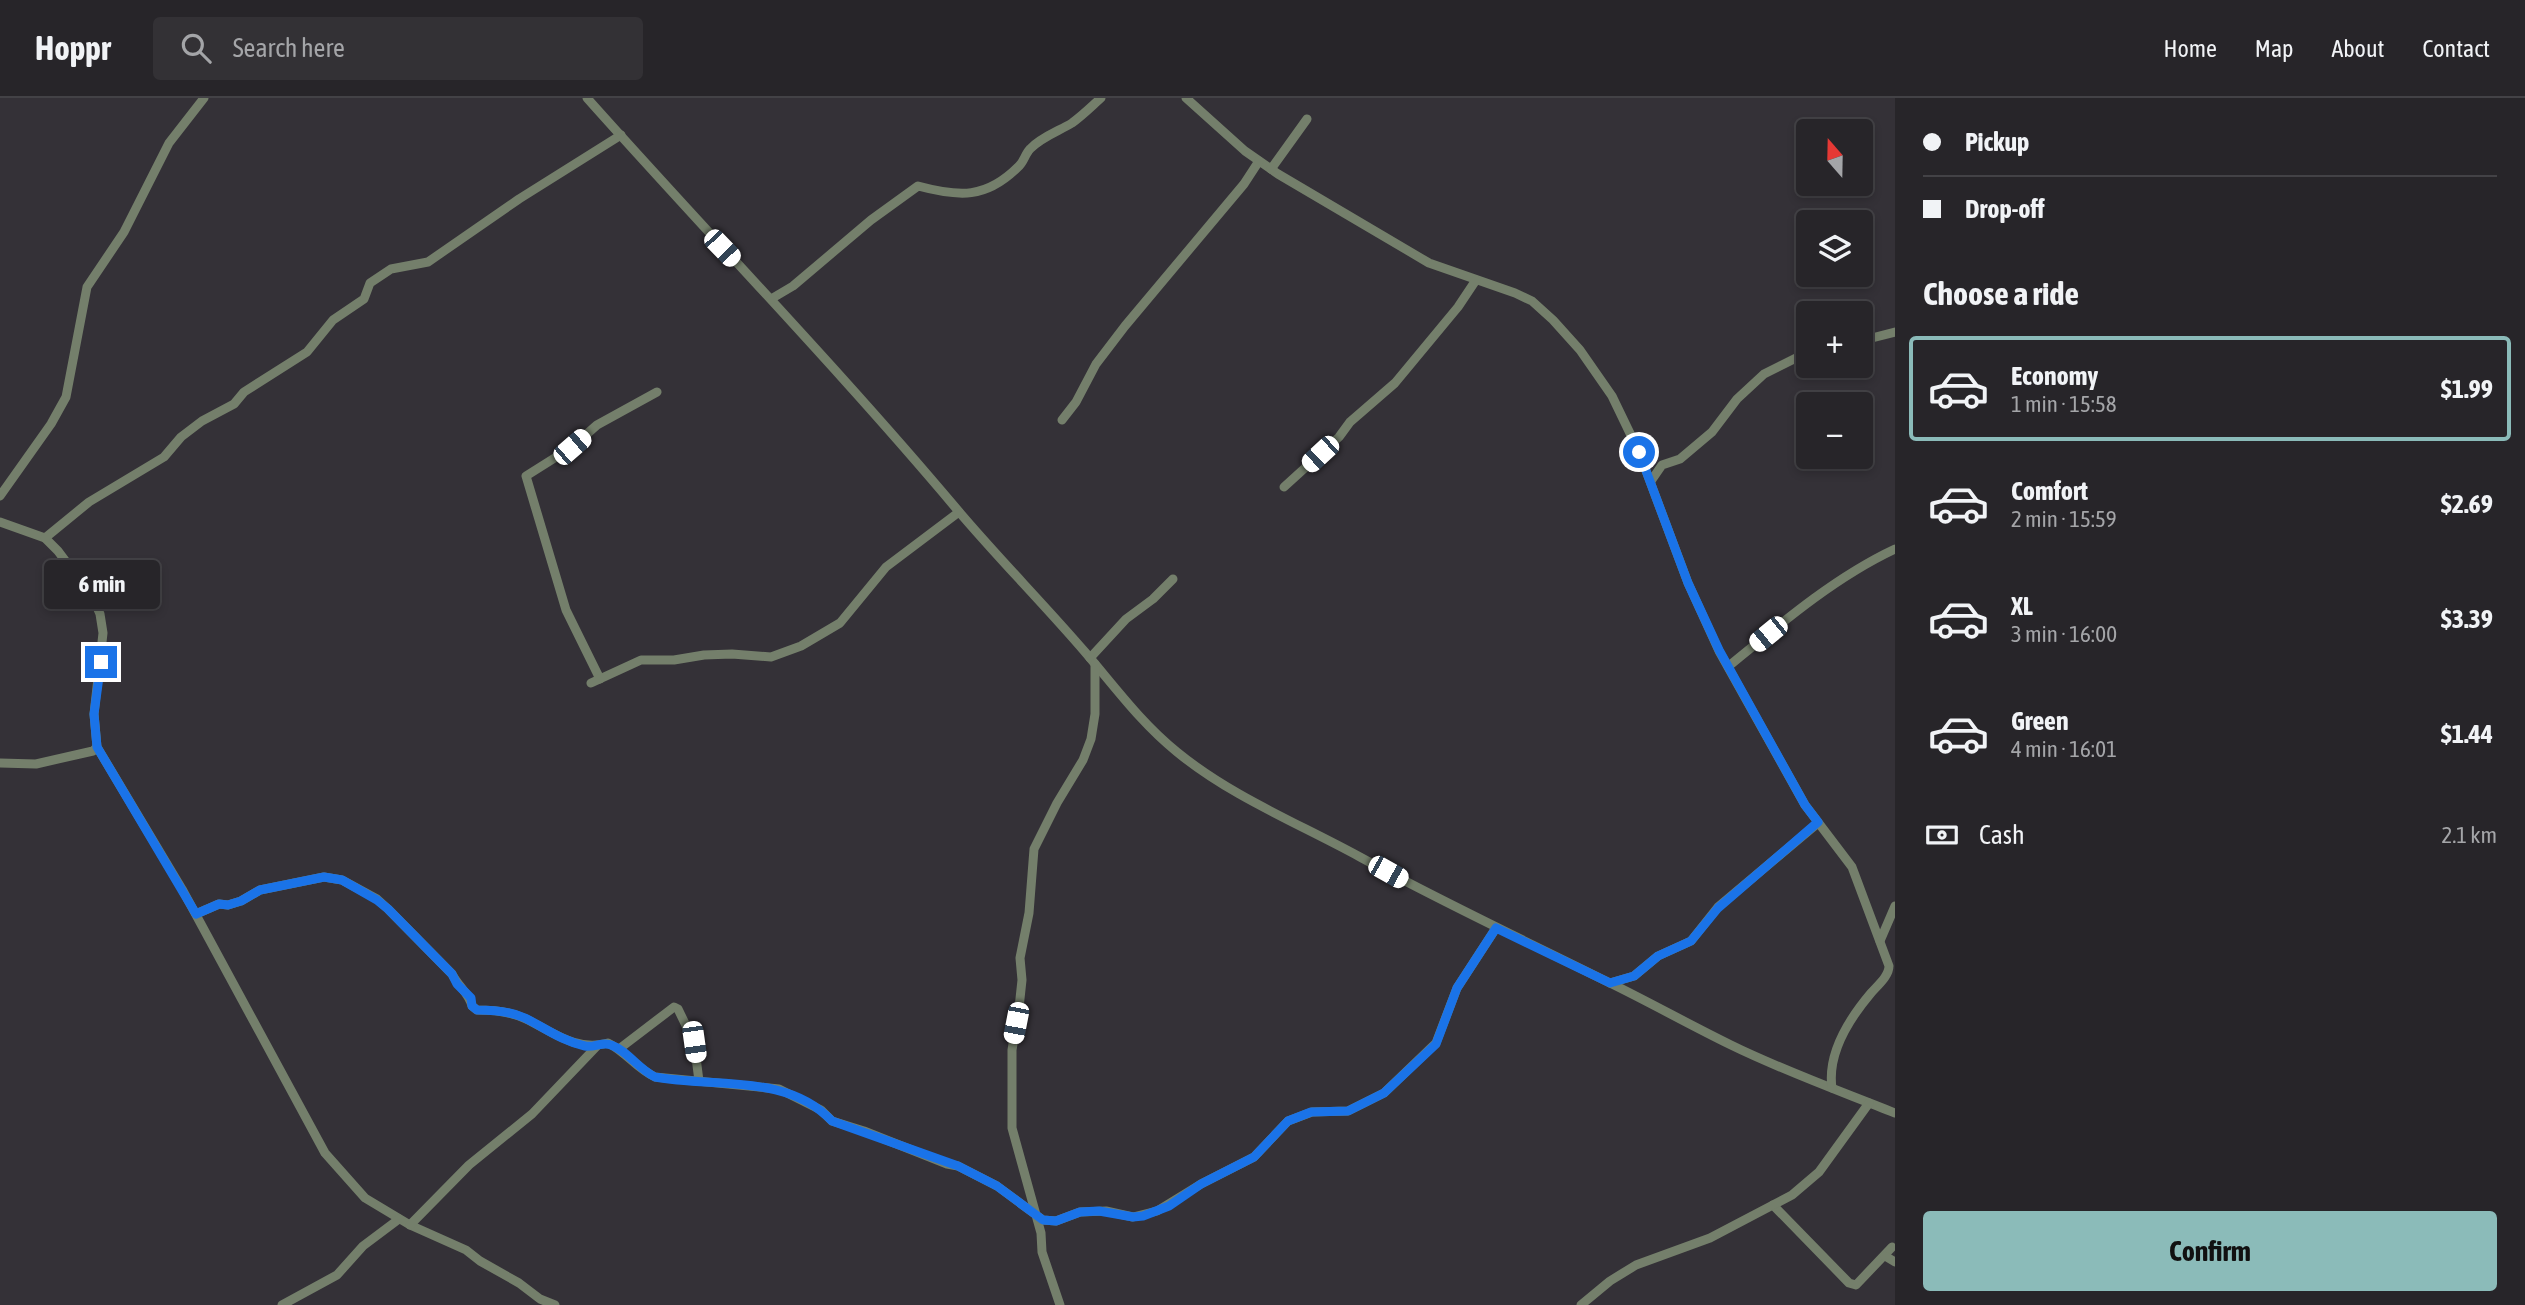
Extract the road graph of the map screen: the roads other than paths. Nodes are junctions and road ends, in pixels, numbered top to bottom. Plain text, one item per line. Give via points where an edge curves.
1 (204, 98) edge
2 (587, 98) edge
3 (1101, 98) edge
4 (1186, 98) edge
5 (1307, 119) dead end
6 (621, 135) junction
7 (1259, 161) junction
8 (1271, 169) junction
9 (1476, 280) junction
10 (771, 299) junction
11 (1895, 332) edge
12 (1873, 338) edge
13 (1796, 358) edge
14 (657, 392) dead end
15 (1062, 420) dead end
16 (1651, 481) junction
17 (1284, 487) dead end
18 (0, 496) edge
19 (959, 512) junction
20 (0, 522) edge
21 (45, 538) junction
22 (1895, 549) edge
23 (1173, 579) dead end
24 (1093, 661) junction
25 (1729, 666) junction
26 (97, 747) junction
27 (0, 763) edge
28 (1818, 822) junction
29 (1895, 906) edge
30 (196, 914) junction
31 (1496, 928) junction
32 (1880, 940) junction
33 (1892, 967) edge
34 (1610, 983) junction
35 (597, 1046) junction
36 (619, 1049) junction
37 (699, 1081) junction
38 (1832, 1088) junction
39 (1869, 1103) junction
40 (1895, 1112) edge
41 (1773, 1205) junction
42 (1035, 1216) junction
43 (399, 1219) junction
44 (410, 1225) junction
45 (1892, 1247) dead end
46 (1885, 1256) junction
47 (1895, 1262) edge
48 (282, 1305) edge
49 (555, 1305) edge
50 (1060, 1305) edge
51 (1581, 1305) edge

1 - 18 street via 169,143 124,232 87,287 66,397
2 - 6 street
3 - 10 street via 1029,149 1021,165 1005,178 976,194 918,186
4 - 7 street
5 - 8 street
6 - 10 street
6 - 21 street via 428,262 391,270 370,283 364,299 333,320 307,352 202,421 164,457 89,502
7 - 8 street
7 - 15 street via 1096,364
8 - 9 street via 1429,263
9 - 16 street via 1532,301 1580,349 1612,396
9 - 17 street via 1395,383
10 - 19 street
11 - 12 street
13 - 16 street via 1764,374 1712,432 1680,459 1662,465
14 - 19 street via 597,425 526,476 566,610 586,646 595,681 641,660 732,654 771,657 801,646 840,623 878,575
16 - 25 street via 1688,583
19 - 24 street
20 - 21 street
21 - 26 street via 93,598 100,614 103,643 94,714
22 - 25 street via 1830,588
23 - 24 street via 1126,620
24 - 31 street via 1139,718 1205,774
24 - 42 street via 1091,738 1036,842 1020,958 1022,980 1012,1050 1012,1128
25 - 28 street
26 - 27 street via 36,764
26 - 30 street
28 - 32 street via 1852,867
28 - 34 street via 1718,908 1691,941 1658,956 1634,976
29 - 32 street
30 - 35 street via 297,881 342,880 388,909 452,974 474,1008 524,1017 561,1038
30 - 43 street via 325,1153 365,1198
31 - 34 street
31 - 42 street via 1457,988 1436,1044 1384,1093 1348,1111 1311,1112 1288,1121 1254,1157 1157,1211 1133,1217 1080,1212 1054,1221
32 - 33 street
33 - 38 street via 1838,1043 1830,1074
34 - 38 street via 1731,1045
35 - 36 street via 608,1043
35 - 44 street via 532,1114 469,1165
36 - 37 street via 655,1077
36 - 37 street via 674,1007 694,1042
37 - 42 street via 779,1089 821,1110 832,1121 958,1166 997,1186
38 - 39 street
39 - 40 street
39 - 41 street via 1819,1172
41 - 46 street via 1849,1283 1856,1285
41 - 51 street via 1710,1238 1636,1265
42 - 50 street
43 - 44 street
43 - 48 street via 363,1246 337,1275
44 - 49 street via 466,1250
45 - 46 street
46 - 47 street

